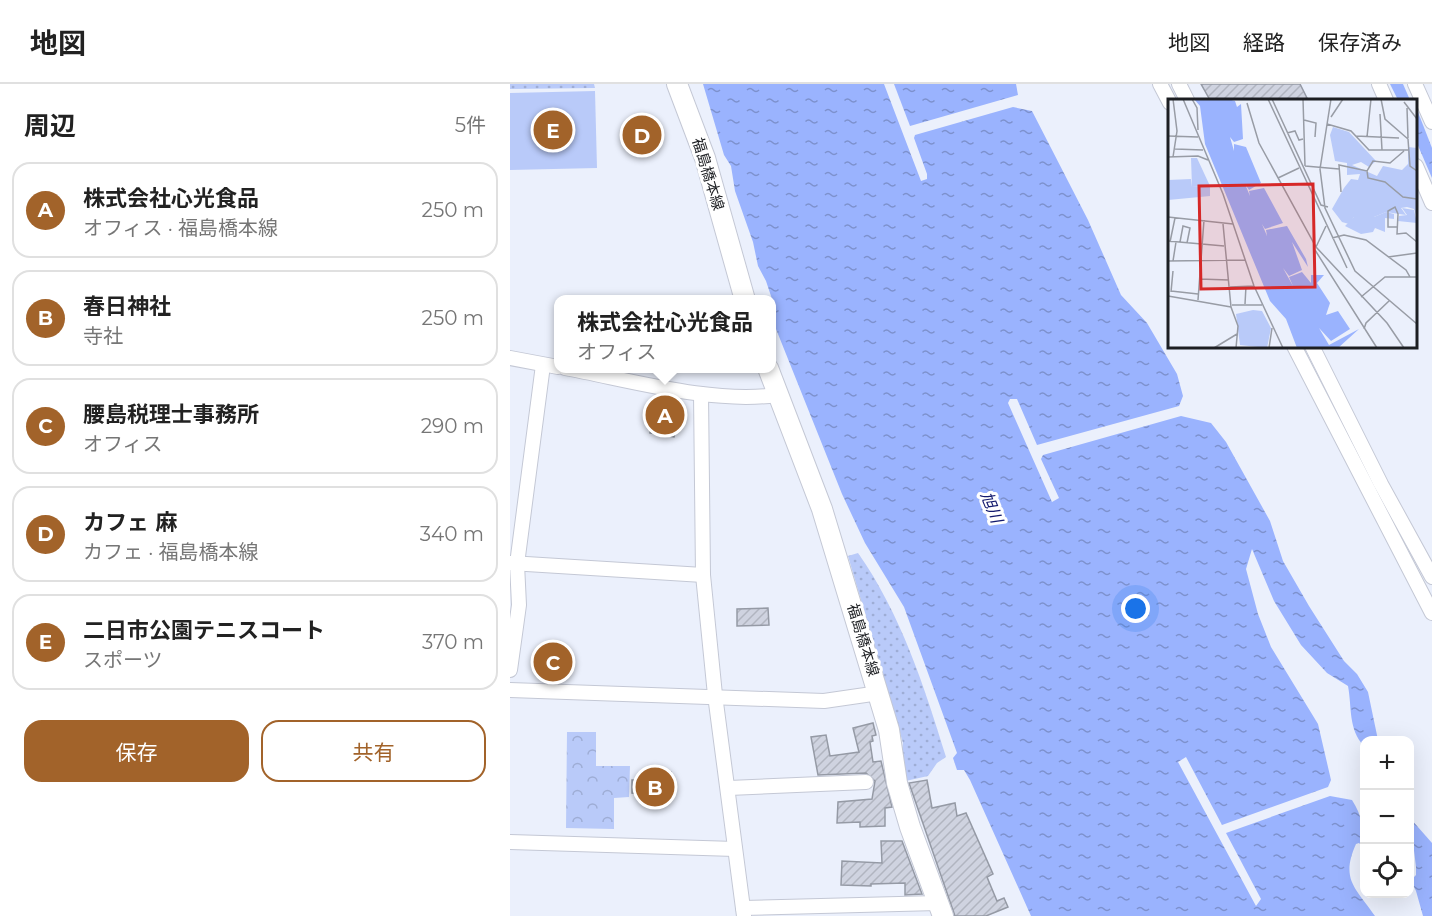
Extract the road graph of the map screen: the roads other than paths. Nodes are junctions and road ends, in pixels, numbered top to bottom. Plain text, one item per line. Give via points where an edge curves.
1 (677, 84) edge
2 (1160, 84) edge
3 (1179, 84) edge
4 (1379, 84) edge
5 (1415, 84) edge
6 (1168, 99) edge
7 (1186, 99) edge
8 (1386, 99) edge
9 (1432, 122) edge
10 (1417, 168) edge
11 (1432, 203) edge
12 (744, 295) edge
13 (1295, 348) edge
14 (1313, 348) edge
15 (510, 358) edge
16 (543, 364) junction
17 (554, 366) edge
18 (587, 373) edge
19 (769, 373) edge
20 (700, 394) junction
21 (776, 395) junction
22 (514, 564) edge
23 (704, 575) junction
24 (1432, 577) edge
25 (1432, 613) edge
26 (510, 670) edge
27 (510, 690) edge
28 (879, 693) junction
29 (716, 695) junction
30 (866, 782) dead end
31 (729, 788) junction
32 (510, 842) edge
33 (735, 849) junction
34 (940, 909) edge
35 (877, 910) edge
36 (743, 912) edge

1 - 12 main road, 福島橋本線 via 705,158
2 - 6 street
3 - 7 street
4 - 8 street
5 - 9 street
10 - 11 street
13 - 25 street
14 - 24 street
15 - 16 street
16 - 17 street
16 - 22 street
18 - 20 street
19 - 21 main road, 福島橋本線
20 - 21 street
20 - 23 street
21 - 28 main road, 福島橋本線 via 822,509
22 - 23 street
22 - 26 street via 519,605
23 - 29 street
27 - 29 street
28 - 29 street via 824,701
28 - 34 main road, 福島橋本線 via 897,783
29 - 31 street
30 - 31 street
31 - 33 street
32 - 33 street
33 - 36 street
34 - 35 street
35 - 36 street

